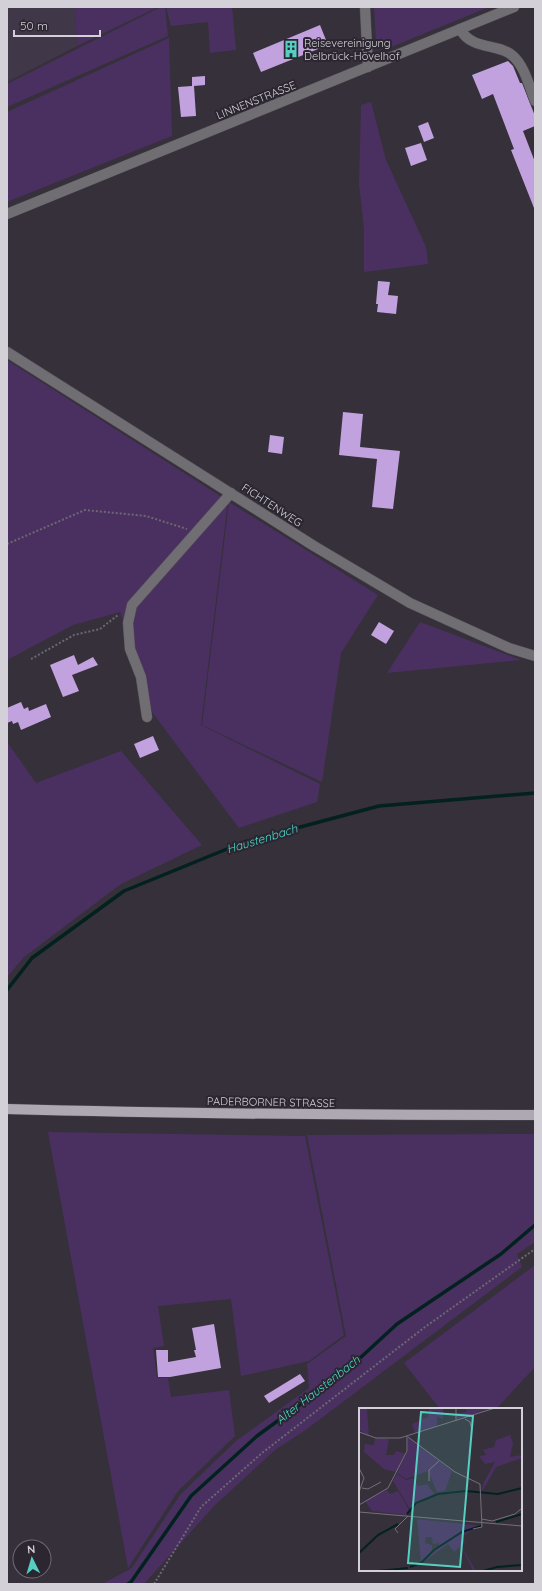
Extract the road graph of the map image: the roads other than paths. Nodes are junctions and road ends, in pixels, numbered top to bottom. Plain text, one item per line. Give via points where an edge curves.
1 (365, 7) edge
2 (514, 7) edge
3 (460, 29) junction
4 (368, 67) junction
5 (535, 101) edge
6 (7, 214) edge
7 (7, 352) edge
8 (231, 493) junction
9 (535, 656) edge
10 (147, 717) dead end
11 (7, 1109) edge
12 (535, 1115) edge

1 - 4 street
2 - 3 street, LINNENSTRASSE
3 - 4 street, LINNENSTRASSE
3 - 5 street via 468,39 512,55 522,70
4 - 6 street, LINNENSTRASSE
7 - 8 street, FICHTENWEG
8 - 9 street, FICHTENWEG via 410,603 509,648
8 - 10 street via 132,605 128,624 130,649 141,677
11 - 12 main road, PADERBORNER STRASSE via 335,1115

